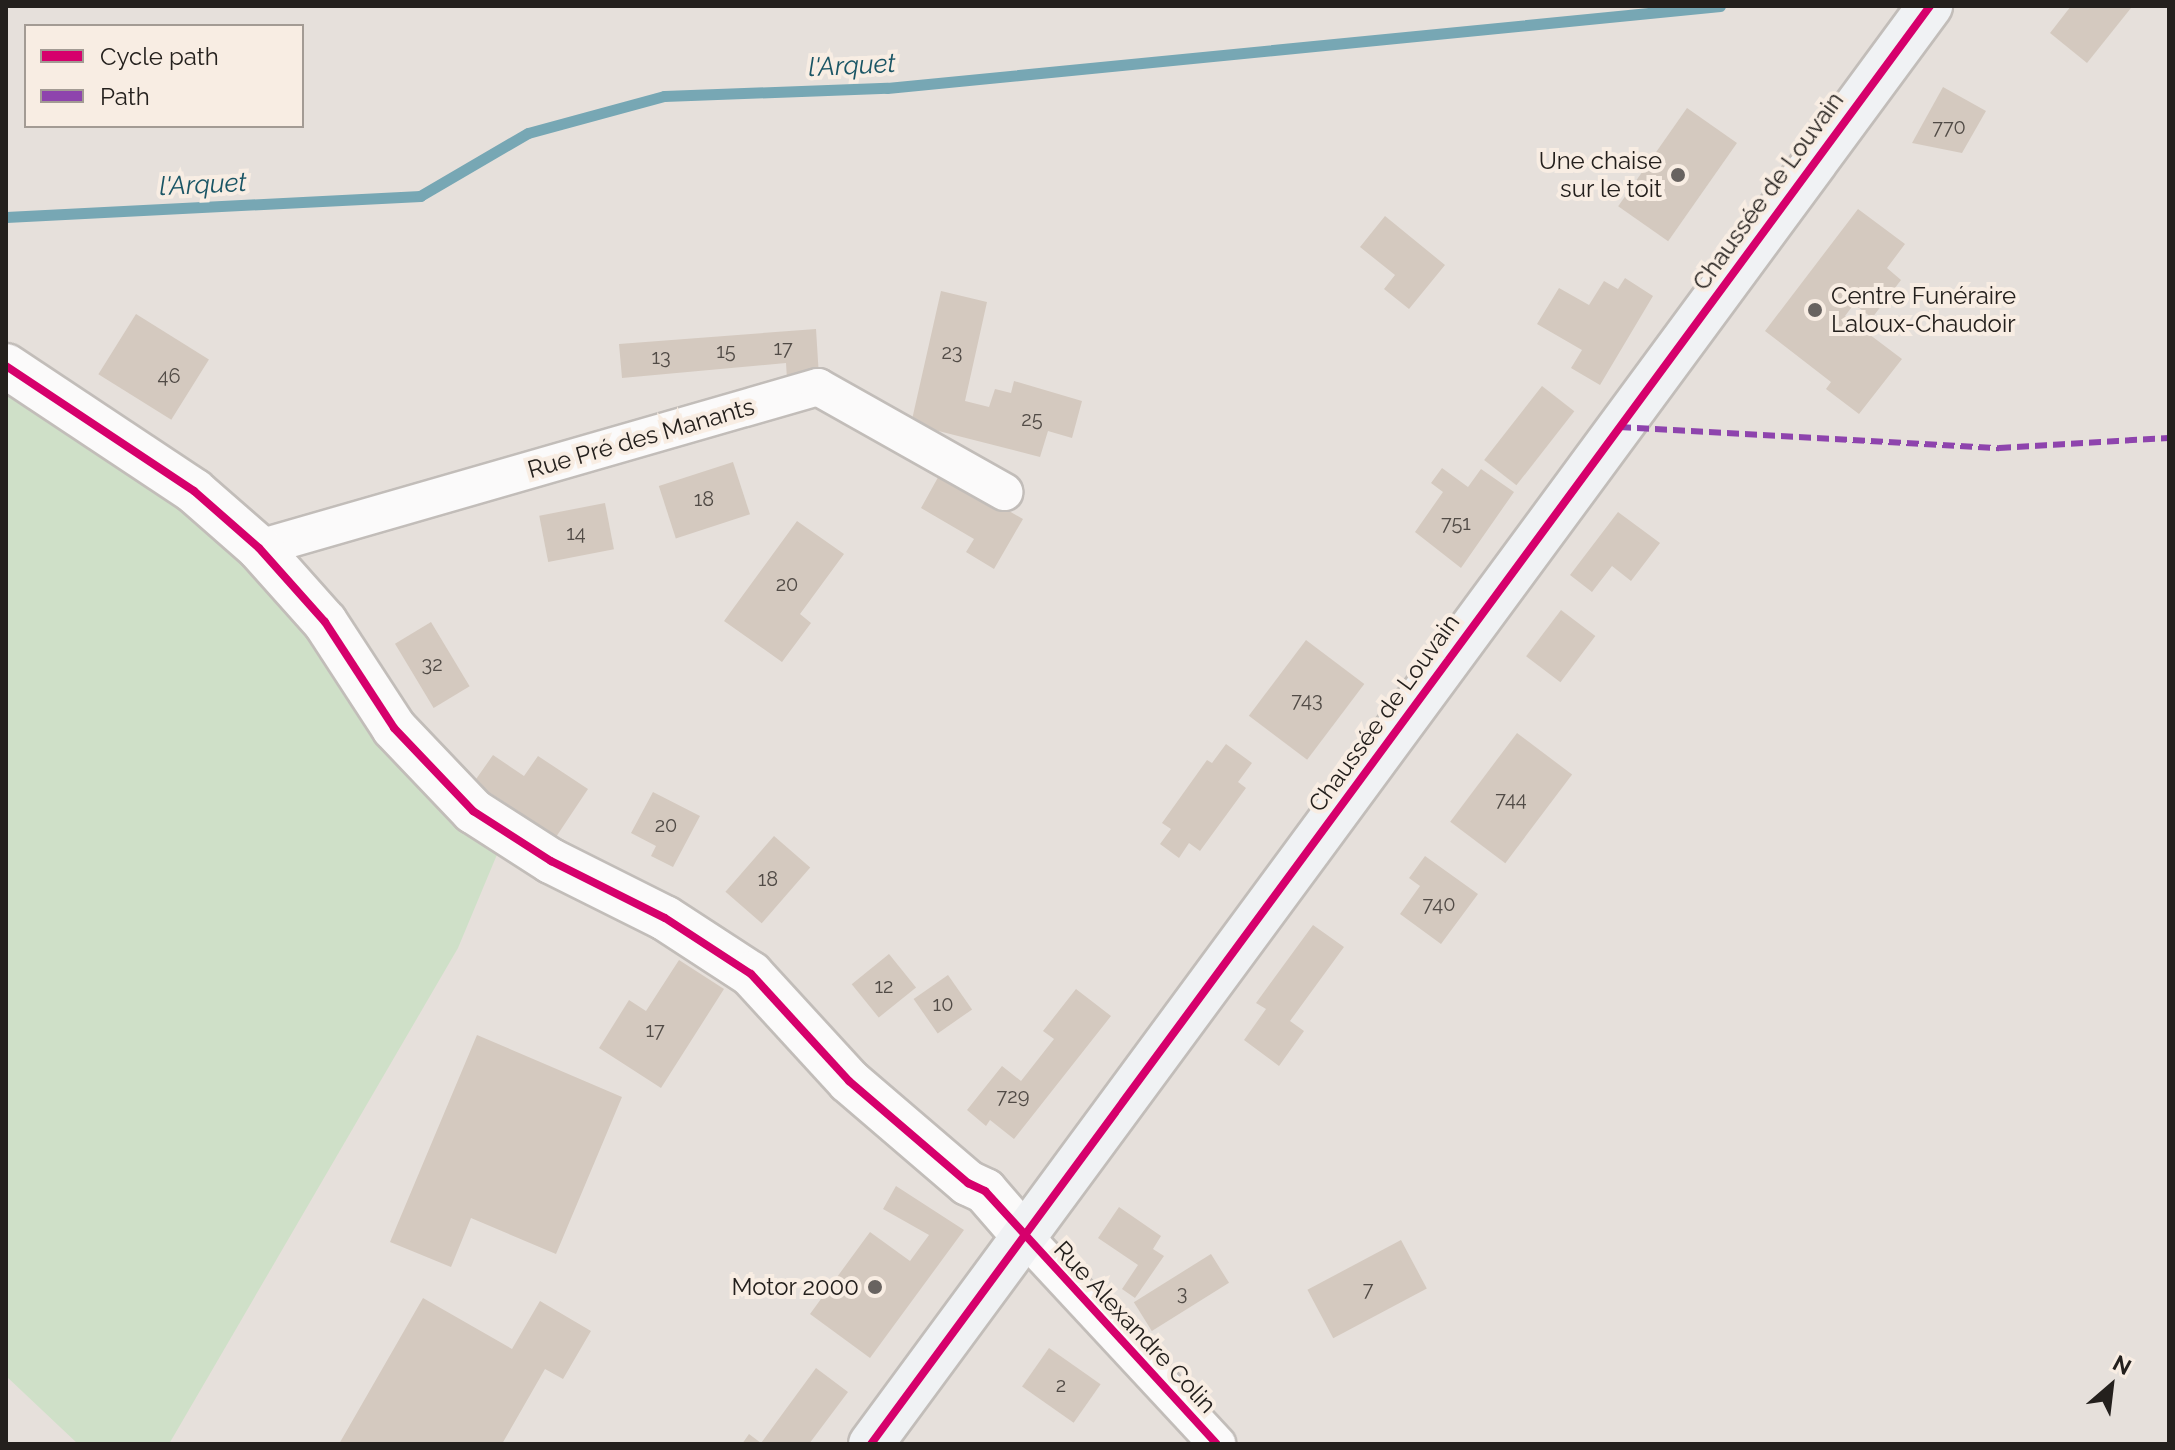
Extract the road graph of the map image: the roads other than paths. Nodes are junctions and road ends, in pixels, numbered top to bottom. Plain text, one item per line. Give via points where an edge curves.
1 (1930, 6) edge
2 (6, 366) edge
3 (1004, 492) dead end
4 (259, 548) junction
5 (1024, 1236) junction
6 (871, 1444) edge
7 (1217, 1444) edge

1 - 5 main road, Chaussée de Louvain
2 - 4 street via 145,456
3 - 4 street, Rue Pré des Manants via 818,387
4 - 5 street via 325,622 394,728 473,811 551,861 665,918 751,974 849,1081 968,1183 985,1191
5 - 6 main road, Chaussée de Louvain
5 - 7 street, Rue Alexandre Colin

